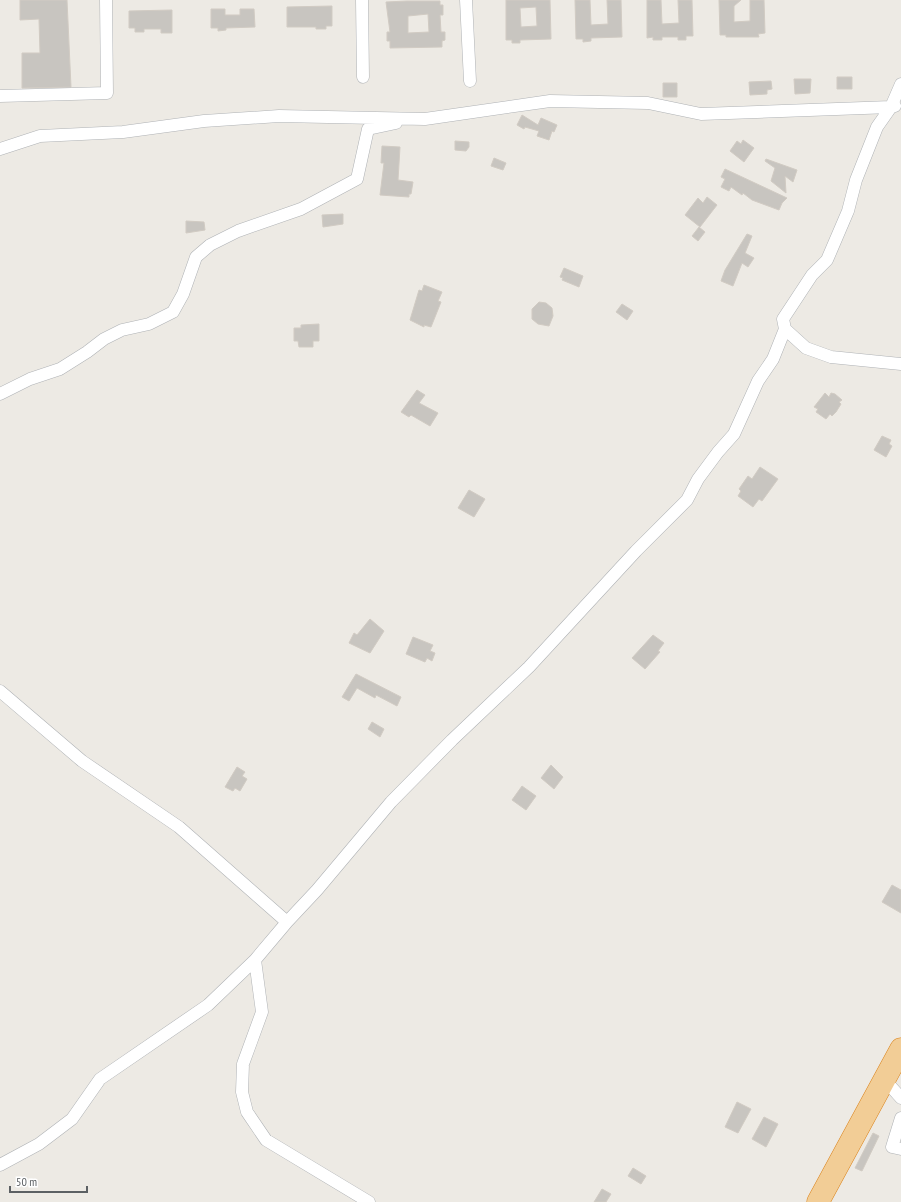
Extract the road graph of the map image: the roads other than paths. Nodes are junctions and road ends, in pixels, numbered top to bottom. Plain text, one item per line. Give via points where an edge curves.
1 (106, 0) edge
2 (362, 0) edge
3 (466, 0) edge
4 (363, 77) dead end
5 (470, 82) dead end
6 (901, 84) edge
7 (0, 96) edge
8 (896, 105) edge
9 (425, 119) junction
10 (0, 148) edge
11 (785, 329) junction
12 (901, 364) edge
13 (0, 394) edge
14 (0, 691) edge
15 (287, 922) junction
16 (255, 960) junction
17 (901, 1049) edge
18 (884, 1079) junction
19 (901, 1098) edge
20 (901, 1118) edge
21 (901, 1149) edge
22 (0, 1165) edge
23 (369, 1202) edge
24 (818, 1202) edge

1 - 7 street via 107,93
2 - 4 street
3 - 5 street
6 - 8 street
8 - 9 street via 701,114 648,103 550,101
8 - 11 street via 877,127 856,180 848,211 827,260 812,275 784,318
9 - 10 street via 279,116 123,132 40,136
9 - 13 street via 368,129 357,179 301,209 238,231 210,245 196,257 183,294 173,312 149,324 122,330 60,368
11 - 12 street via 806,348 831,357
11 - 15 street via 773,359 758,381 734,434 698,479 687,500 529,667 391,802
14 - 15 street via 82,761 179,827
15 - 16 street
16 - 22 street via 208,1005 100,1079 72,1119 39,1144
16 - 23 street via 262,1012 242,1064 242,1092 247,1112 266,1140
17 - 18 highway
18 - 19 street
18 - 24 highway
20 - 21 street via 892,1146

